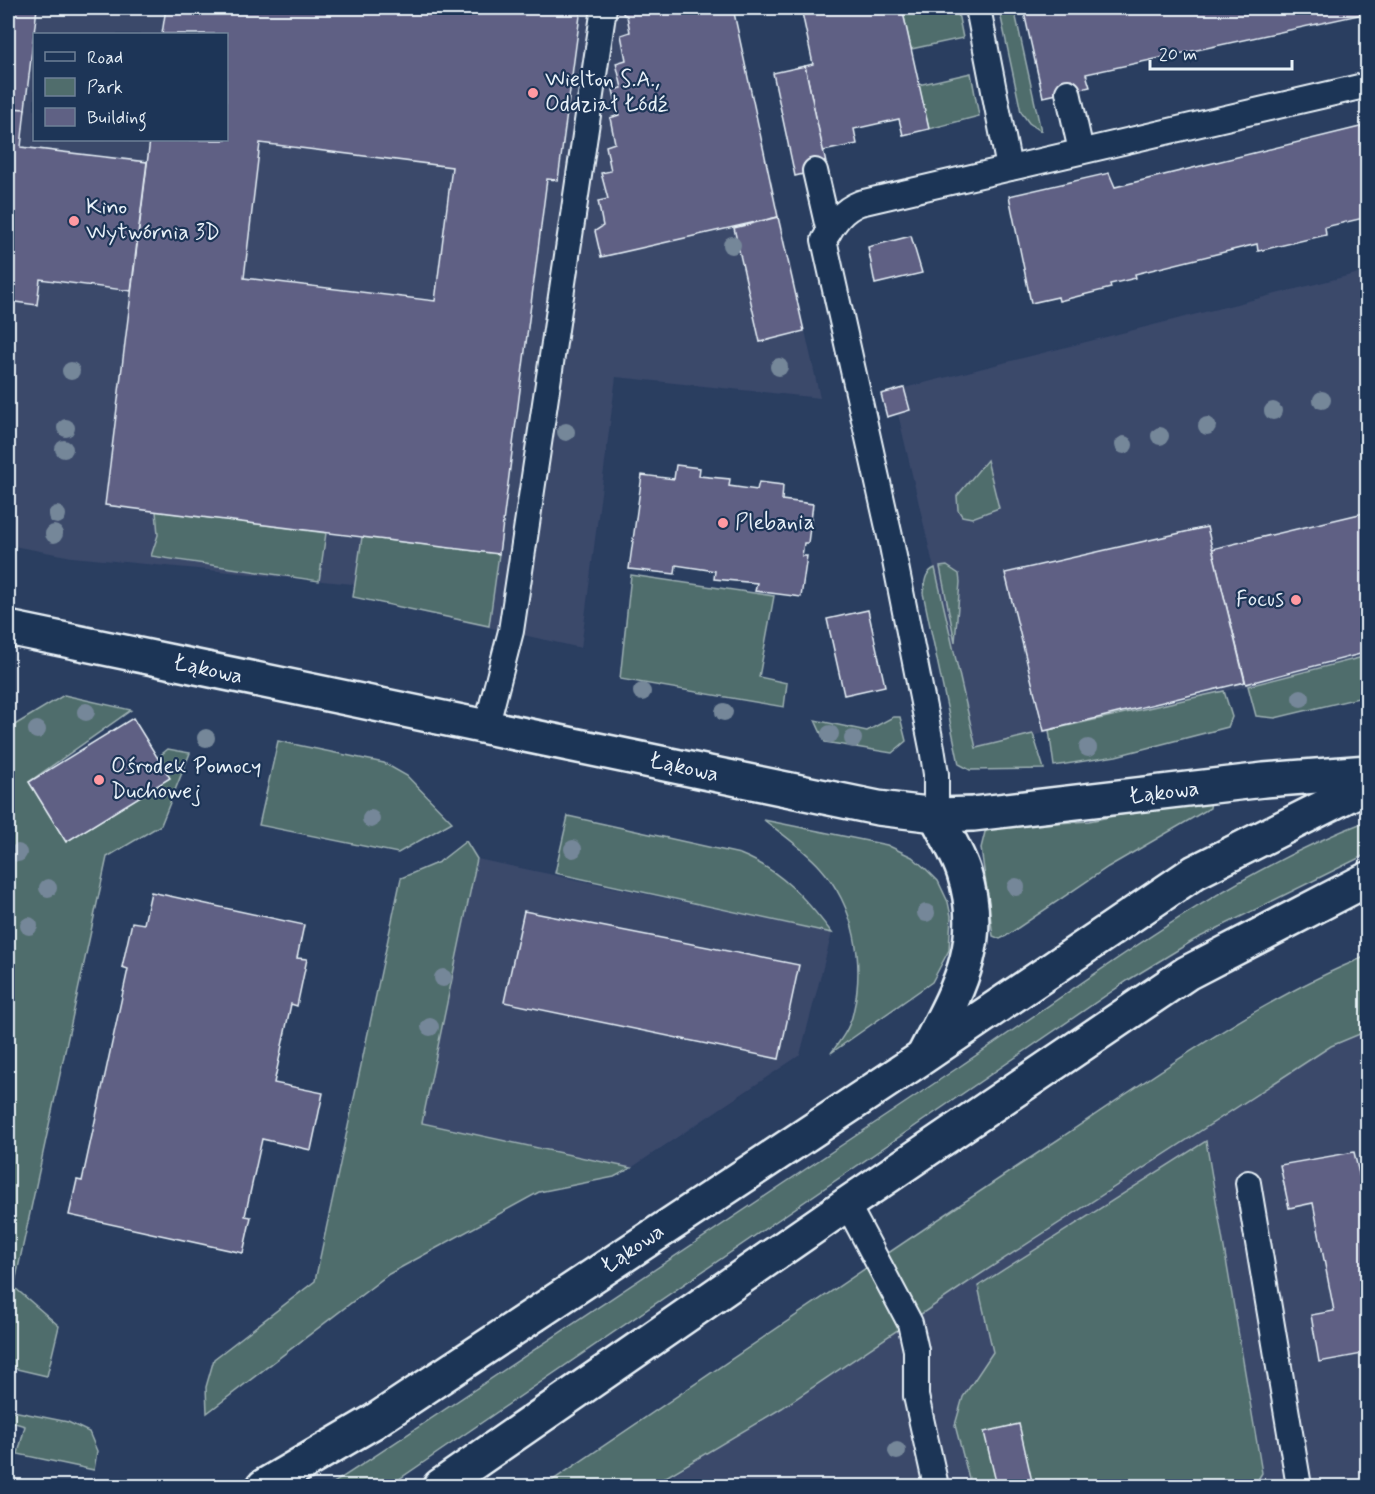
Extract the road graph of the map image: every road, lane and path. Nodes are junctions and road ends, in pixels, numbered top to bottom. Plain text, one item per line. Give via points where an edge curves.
1 (604, 8) edge
2 (978, 8) edge
3 (1368, 85) edge
4 (1068, 92) dead end
5 (1081, 151) junction
6 (1009, 168) junction
7 (815, 171) dead end
8 (829, 232) junction
9 (8, 628) edge
10 (486, 728) junction
11 (1368, 772) edge
12 (1368, 785) edge
13 (936, 814) junction
14 (1368, 879) edge
15 (923, 1057) junction
16 (1248, 1183) dead end
17 (847, 1204) junction
18 (264, 1486) edge
19 (440, 1486) edge
20 (936, 1486) edge
21 (1299, 1486) edge

1 - 10 lane via 511,631
2 - 6 lane
3 - 5 lane
4 - 5 lane
5 - 6 lane
6 - 8 lane via 860,203 841,214
7 - 8 lane
8 - 13 lane via 824,240 932,748
9 - 10 street, Łąkowa
10 - 13 street, Łąkowa via 878,808
11 - 13 street, Łąkowa via 1264,780 984,813
12 - 15 street, Łąkowa via 1195,872
13 - 15 street via 964,872 972,927 962,981
14 - 17 street via 1187,973
15 - 18 street, Łąkowa via 373,1422
16 - 21 lane
17 - 19 street
17 - 20 lane via 910,1323 916,1350 916,1396

